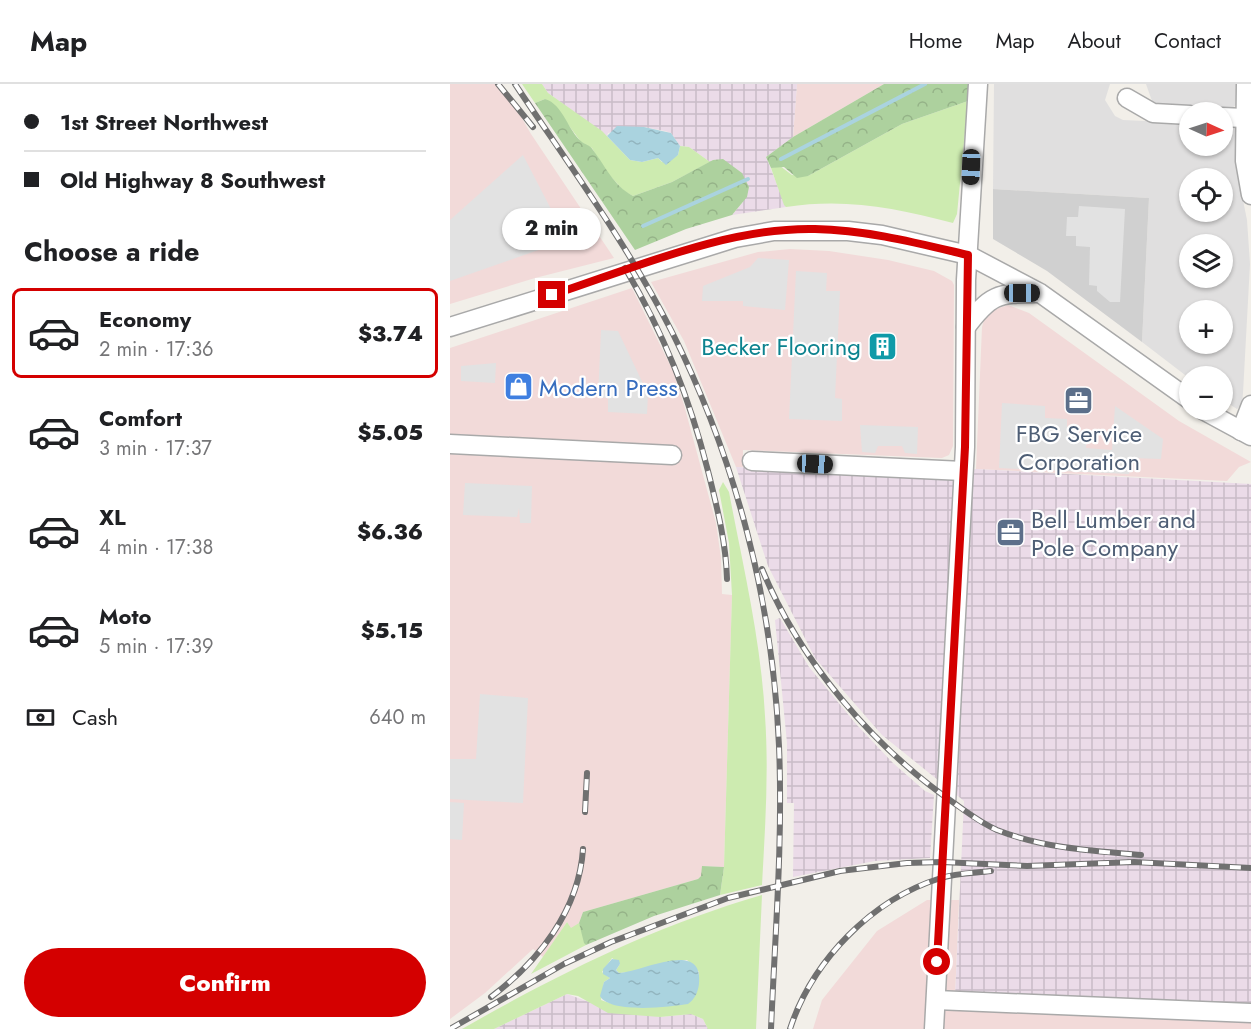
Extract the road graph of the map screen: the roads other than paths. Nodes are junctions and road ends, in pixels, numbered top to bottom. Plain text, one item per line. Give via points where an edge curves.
1 (978, 84) edge
2 (1246, 84) edge
3 (1127, 98) dead end
4 (1179, 114) edge
5 (1233, 118) edge
6 (1244, 118) junction
7 (1251, 195) edge
8 (968, 255) junction
9 (1040, 293) junction
10 (450, 327) edge
11 (966, 327) junction
12 (1179, 392) edge
13 (1251, 405) edge
14 (1222, 420) edge
15 (1246, 433) edge
16 (450, 444) edge
17 (672, 455) dead end
18 (752, 461) dead end
19 (963, 471) junction
20 (936, 1000) junction
21 (1251, 1013) edge
22 (934, 1029) edge

1 - 8 street
2 - 6 street
3 - 4 street via 1153,113
5 - 6 street
6 - 7 street
8 - 9 street
8 - 10 street via 882,235 815,229 774,231 735,238
8 - 11 street
9 - 11 street via 1005,293 992,298
9 - 12 street
11 - 19 street
13 - 15 street
14 - 15 street
16 - 17 street
18 - 19 street
19 - 20 street
20 - 21 street
20 - 22 street

